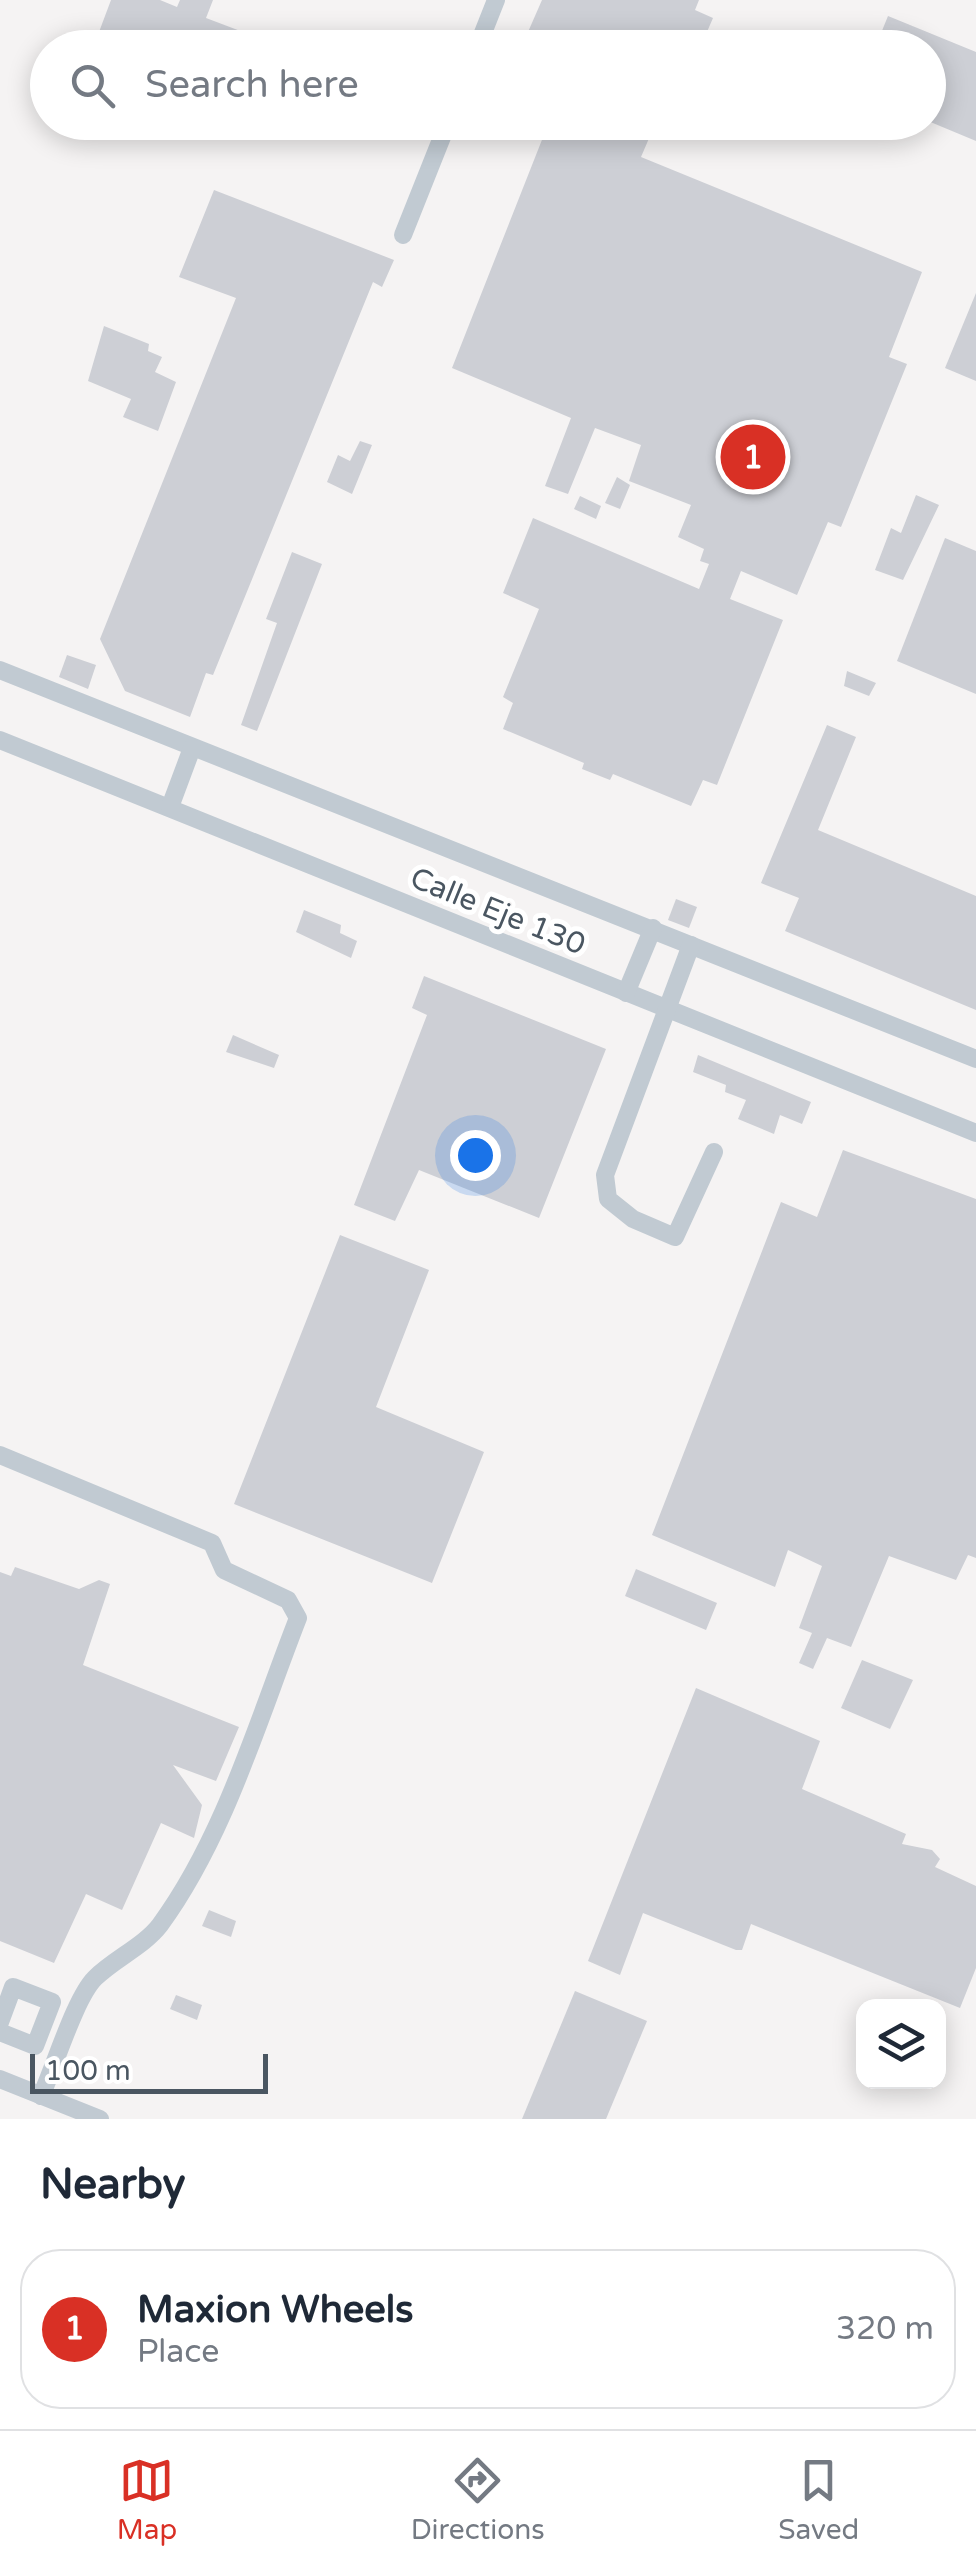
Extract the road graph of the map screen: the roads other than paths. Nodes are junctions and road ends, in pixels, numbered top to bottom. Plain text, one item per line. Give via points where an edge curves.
1 (496, 0) edge
2 (485, 30) edge
3 (441, 140) edge
4 (403, 235) dead end
5 (0, 670) edge
6 (0, 740) edge
7 (192, 748) junction
8 (170, 806) junction
9 (653, 928) junction
10 (690, 945) junction
11 (626, 993) junction
12 (666, 1009) junction
13 (976, 1060) edge
14 (976, 1132) edge
15 (714, 1152) dead end
16 (0, 1454) edge
17 (0, 2022) edge
18 (0, 2032) edge
19 (0, 2079) edge
20 (41, 2096) junction
21 (100, 2119) edge

1 - 2 street
3 - 4 street
5 - 7 street, Calle Eje 130
6 - 8 street, Calle Eje 130
7 - 8 street
7 - 9 street, Calle Eje 130
8 - 11 street, Calle Eje 130
9 - 10 street, Calle Eje 130
9 - 11 street
10 - 12 street
10 - 13 street, Calle Eje 130
11 - 12 street, Calle Eje 130
12 - 14 street, Calle Eje 130
12 - 15 street via 605,1174 608,1199 633,1219 675,1236
16 - 20 street via 212,1542 224,1570 288,1600 298,1618 216,1827 158,1927 92,1980
17 - 18 street via 14,1987 52,2002 35,2046
19 - 20 street
20 - 21 street

